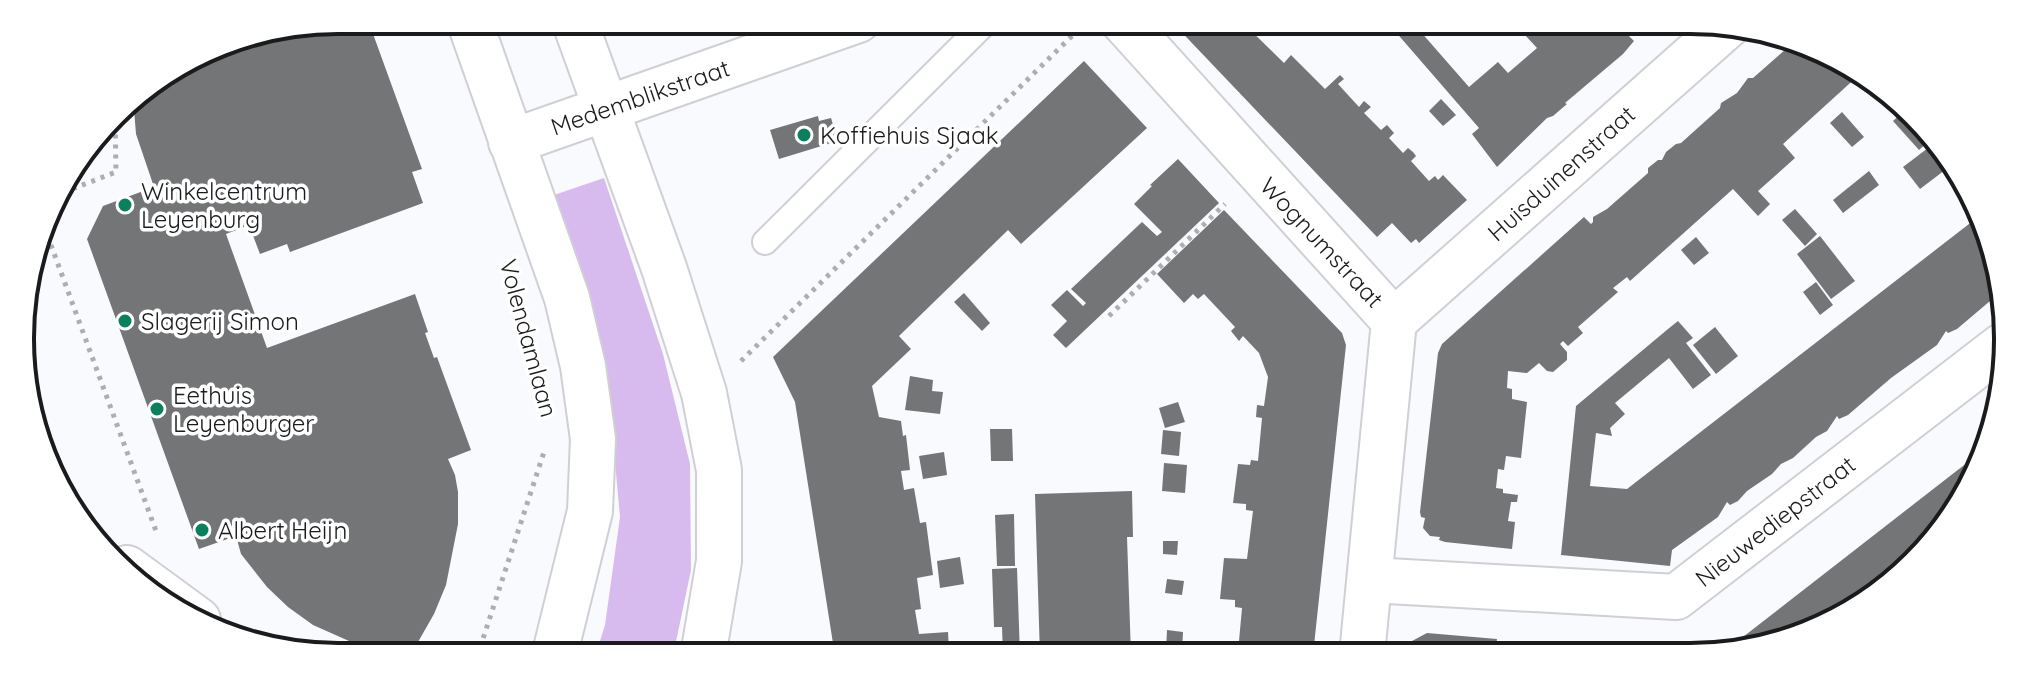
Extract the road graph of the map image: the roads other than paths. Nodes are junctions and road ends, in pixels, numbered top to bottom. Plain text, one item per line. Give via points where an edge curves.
1 (474, 34) edge
2 (579, 34) edge
3 (819, 34) edge
4 (974, 34) edge
5 (1134, 34) edge
6 (1716, 36) edge
7 (607, 109) junction
8 (511, 142) junction
9 (765, 242) dead end
10 (1394, 321) junction
11 (1993, 353) edge
12 (1370, 580) junction
13 (557, 643) edge
14 (705, 643) edge
15 (1363, 643) edge

1 - 8 street, Volendamlaan
2 - 7 street
3 - 7 street, Medemblikstraat
4 - 9 lane
5 - 10 street, Wognumstraat
6 - 10 street, Huisduinenstraat
7 - 8 street, Medemblikstraat
7 - 14 street via 704,393 719,470 719,561
8 - 13 street, Volendamlaan via 567,298 593,439 590,511
10 - 12 street, Wognumstraat
11 - 12 street, Nieuwediepstraat via 1676,597
12 - 15 street, Wognumstraat

